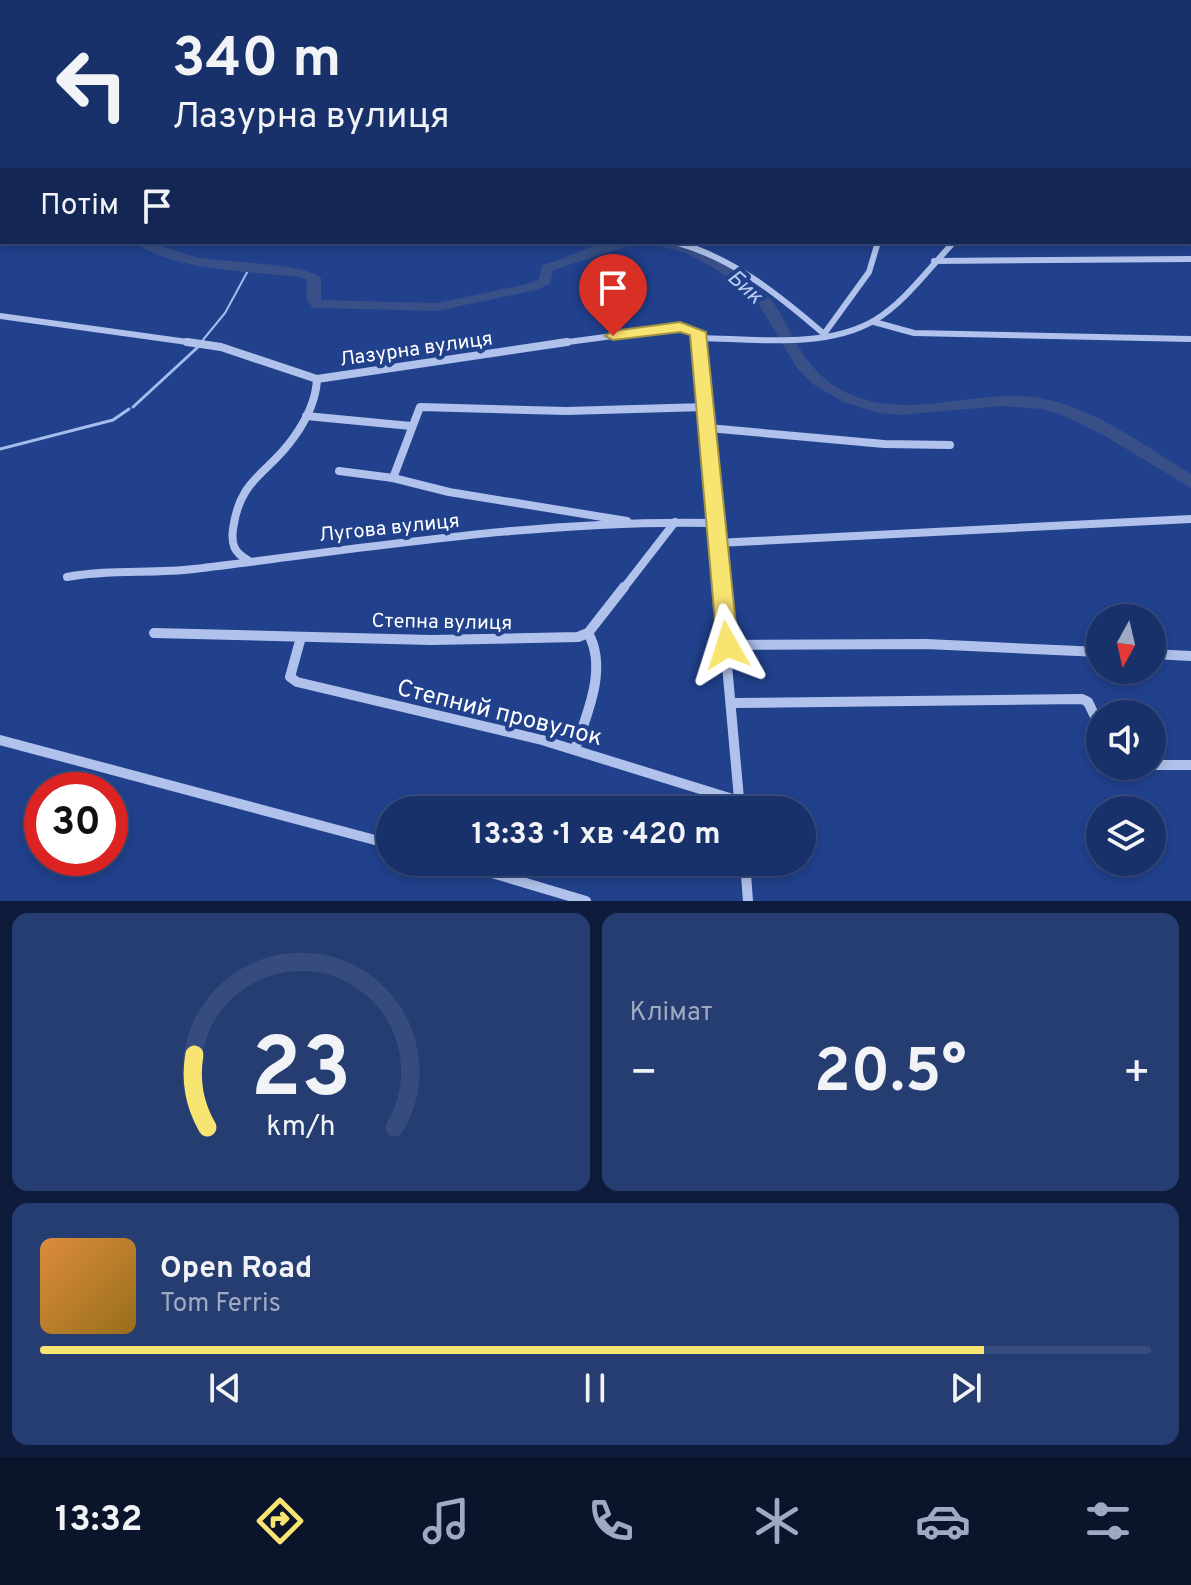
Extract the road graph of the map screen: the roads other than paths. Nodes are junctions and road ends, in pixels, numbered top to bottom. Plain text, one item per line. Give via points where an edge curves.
1 (596, 0) edge
2 (644, 0) edge
3 (683, 244) edge
4 (877, 244) edge
5 (952, 244) edge
6 (1191, 259) edge
7 (934, 261) junction
8 (0, 316) edge
9 (874, 322) junction
10 (824, 334) junction
11 (699, 335) junction
12 (1191, 339) edge
13 (317, 379) junction
14 (705, 407) junction
15 (306, 416) junction
16 (411, 426) junction
17 (708, 428) junction
18 (950, 445) dead end
19 (339, 471) dead end
20 (393, 478) junction
21 (1191, 519) edge
22 (675, 522) junction
23 (636, 523) junction
24 (716, 523) junction
25 (717, 543) junction
26 (248, 561) junction
27 (67, 577) dead end
28 (154, 633) dead end
29 (588, 633) junction
30 (301, 637) junction
31 (727, 645) junction
32 (1086, 651) edge
33 (1166, 655) edge
34 (1191, 656) edge
35 (1086, 701) edge
36 (733, 703) junction
37 (0, 740) edge
38 (575, 749) junction
39 (1166, 765) edge
40 (1191, 765) edge
41 (713, 796) edge
42 (739, 796) edge
43 (376, 840) edge
44 (502, 876) edge
45 (746, 876) edge
46 (586, 901) edge
47 (748, 901) edge

1 - 2 street
3 - 10 street via 741,270
4 - 10 street via 869,272
5 - 7 street
6 - 7 street
7 - 9 street
8 - 13 street, Лазурна вулиця via 221,347
9 - 10 street, Лазурна вулиця
9 - 12 street via 914,333
10 - 11 street, Лазурна вулиця via 766,339
11 - 13 street, Лазурна вулиця via 680,327 644,331
11 - 14 street
13 - 15 street via 315,403
14 - 16 street via 420,407
14 - 17 street
15 - 16 street
15 - 26 street via 294,438 246,485 236,502 233,548
16 - 20 street
17 - 18 street
17 - 24 street
19 - 20 street
20 - 23 street
21 - 25 street
22 - 23 street, Лугова вулиця
22 - 24 street, Лугова вулиця
22 - 29 street
23 - 26 street, Лугова вулиця
24 - 25 street
25 - 31 street
26 - 27 street, Лугова вулиця via 160,574 89,572
28 - 30 street, Степна вулиця
29 - 30 street, Степна вулиця via 564,640
29 - 38 street via 598,651 590,703
30 - 38 street, Степний провулок via 290,677 297,682
31 - 32 street via 926,644
31 - 36 street
33 - 34 street
35 - 36 street
36 - 42 street
37 - 43 street
38 - 41 street, Степний провулок
39 - 40 street
44 - 46 street
45 - 47 street

